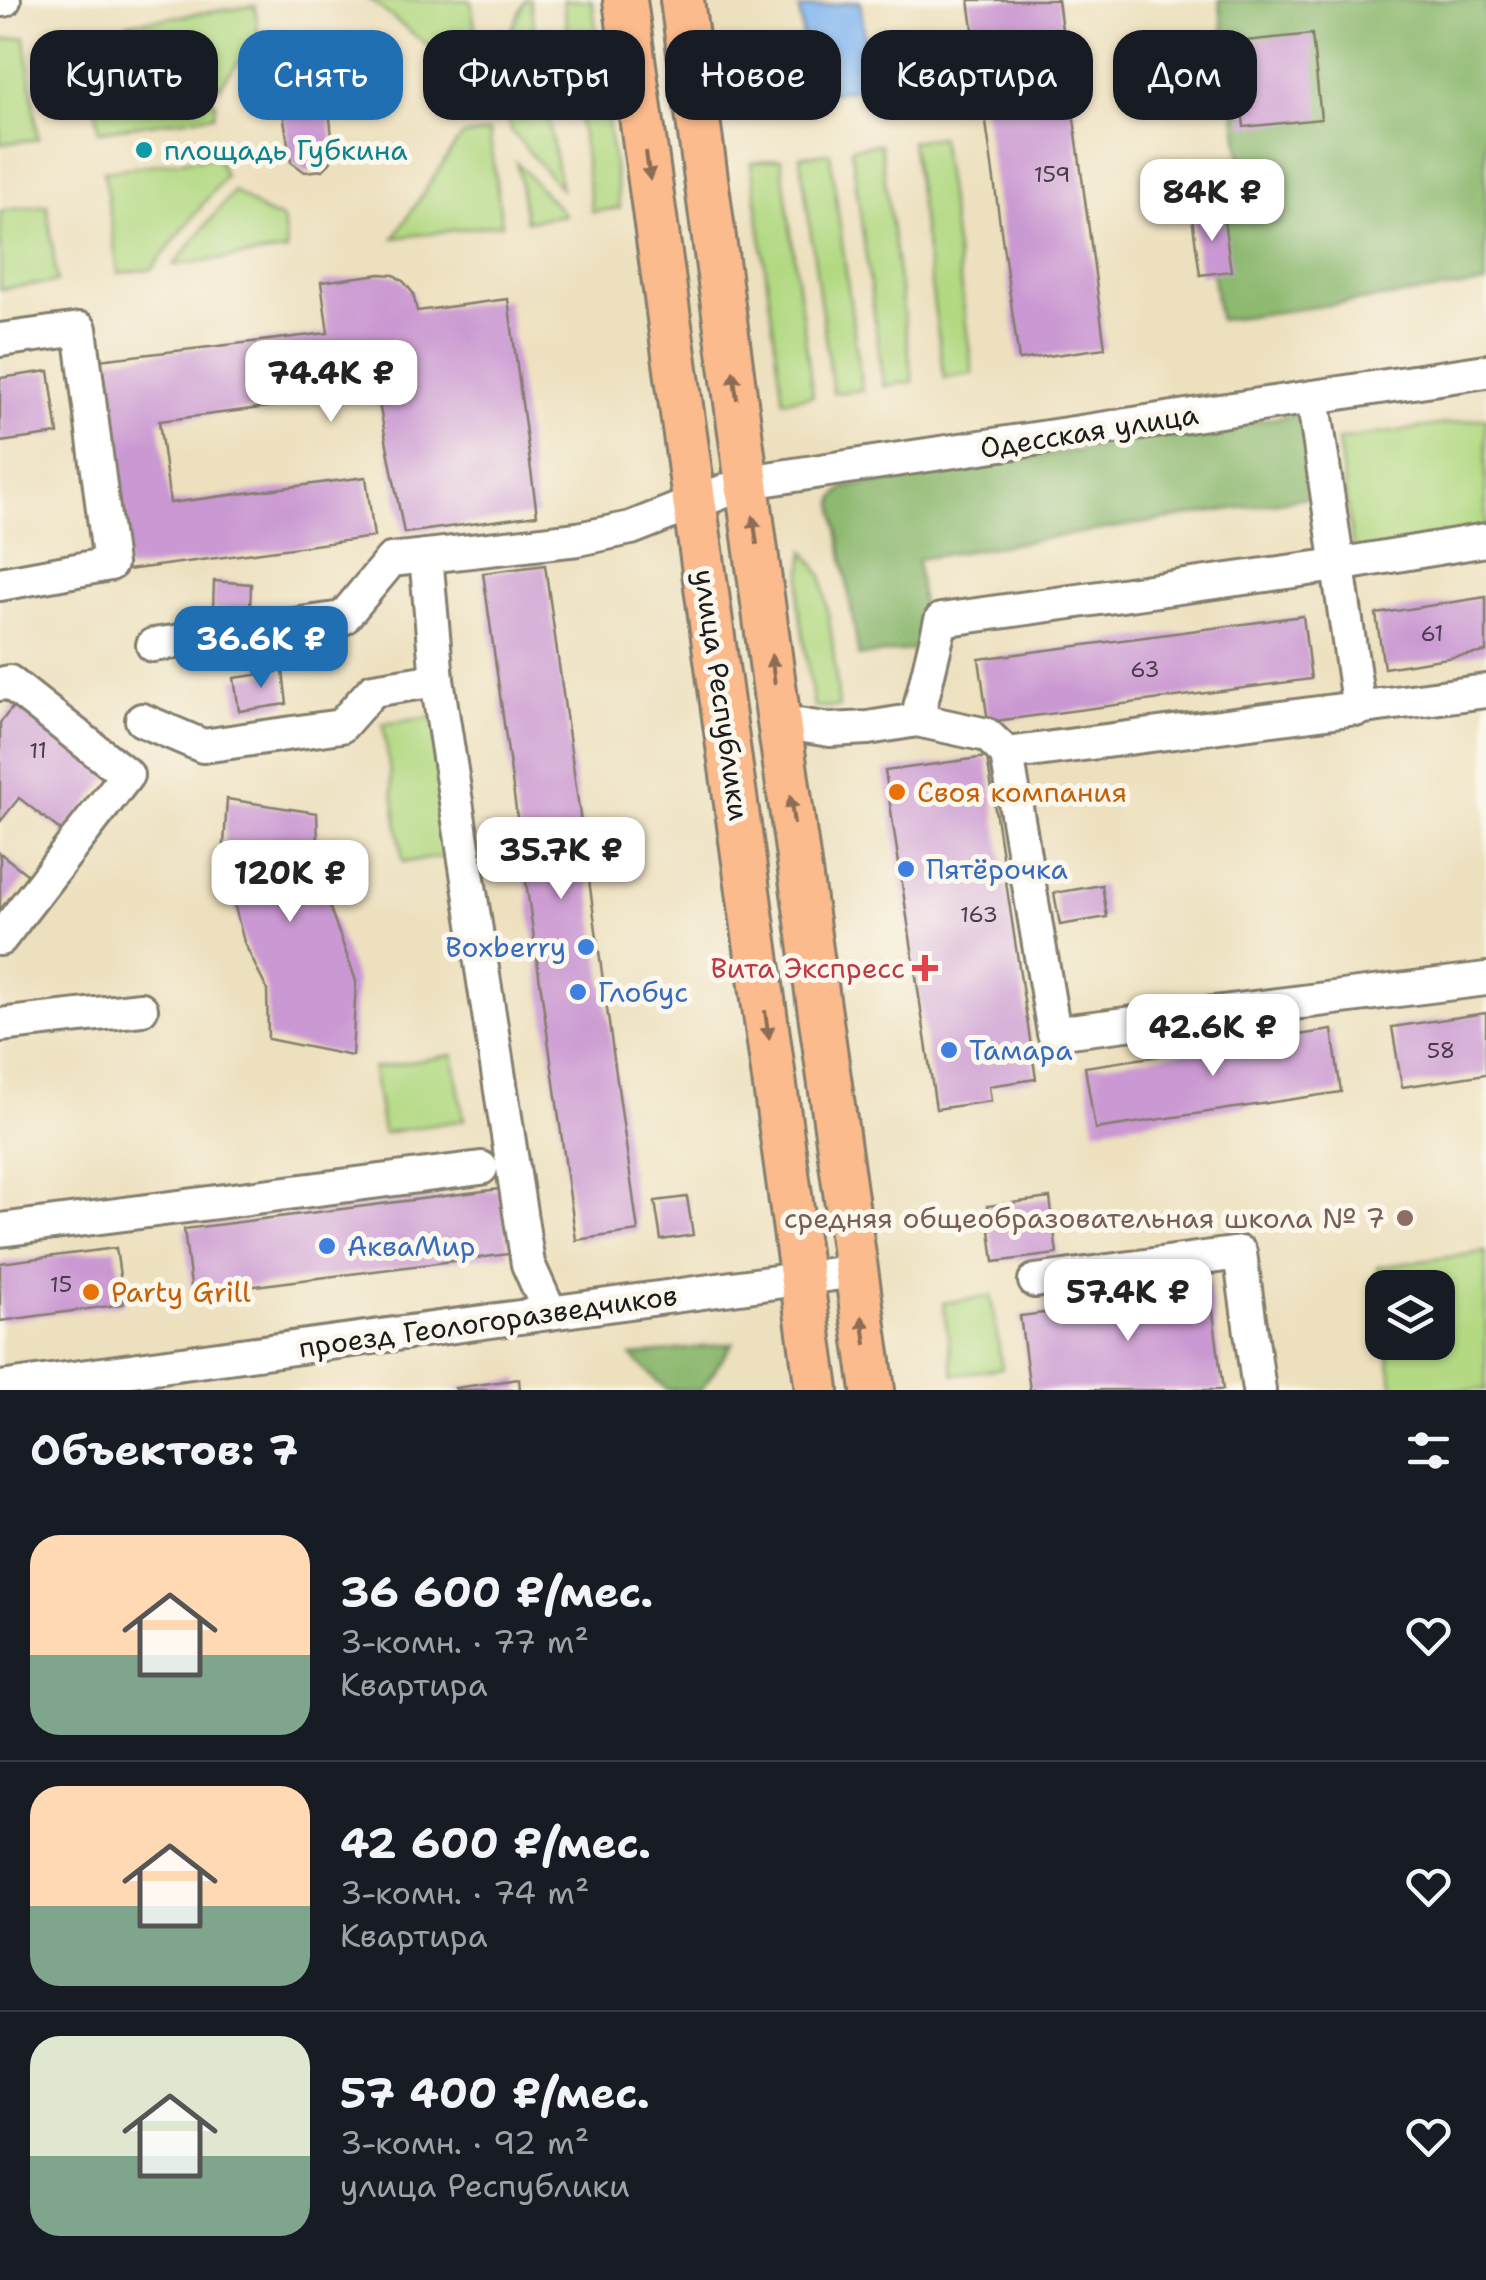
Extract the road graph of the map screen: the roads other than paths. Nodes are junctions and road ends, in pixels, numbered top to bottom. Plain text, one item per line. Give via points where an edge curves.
1 (625, 0) edge
2 (682, 0) edge
3 (0, 340) edge
4 (1486, 371) edge
5 (1313, 397) junction
6 (748, 482) junction
7 (696, 504) junction
8 (1486, 540) edge
9 (426, 556) junction
10 (1337, 565) junction
11 (0, 584) edge
12 (153, 645) dead end
13 (438, 680) junction
14 (0, 684) edge
15 (1486, 691) edge
16 (1359, 709) junction
17 (142, 720) dead end
18 (917, 720) junction
19 (779, 722) junction
20 (1007, 754) junction
21 (0, 939) edge
22 (1486, 979) edge
23 (140, 1009) dead end
24 (0, 1026) edge
25 (481, 1168) dead end
26 (0, 1230) edge
27 (856, 1271) junction
28 (802, 1278) junction
29 (1035, 1281) dead end
30 (550, 1313) junction
31 (0, 1388) edge
32 (817, 1390) edge
33 (873, 1390) edge
34 (1259, 1390) edge

1 -> 7 main road, улица Республики
6 -> 2 main road, улица Республики
3 - 11 street via 80,329 110,564
4 - 5 street, Одесская улица
5 - 6 street, Одесская улица
5 - 10 street
6 - 7 street, Одесская улица
19 -> 6 main road, улица Республики
7 - 9 street, Одесская улица via 578,540
7 -> 28 main road, улица Республики
8 - 10 street
9 - 12 street, Одесская улица via 391,560 343,618
9 - 13 street
10 - 16 street
10 - 18 street via 941,620
13 - 17 street via 373,690 341,726 202,746
13 - 30 street via 528,1264
14 - 21 street via 9,682 127,776
15 - 16 street
16 - 20 street
18 - 19 street via 830,730
18 - 20 street via 987,736
27 -> 19 main road, улица Республики
20 - 22 street via 1054,1034
23 - 24 street
25 - 26 street
27 - 28 street, проезд Геологоразведчиков
33 -> 27 main road, улица Республики
28 - 30 street, проезд Геологоразведчиков
28 - 32 main road, улица Республики
29 - 34 street via 1240,1252
30 - 31 street, проезд Геологоразведчиков

